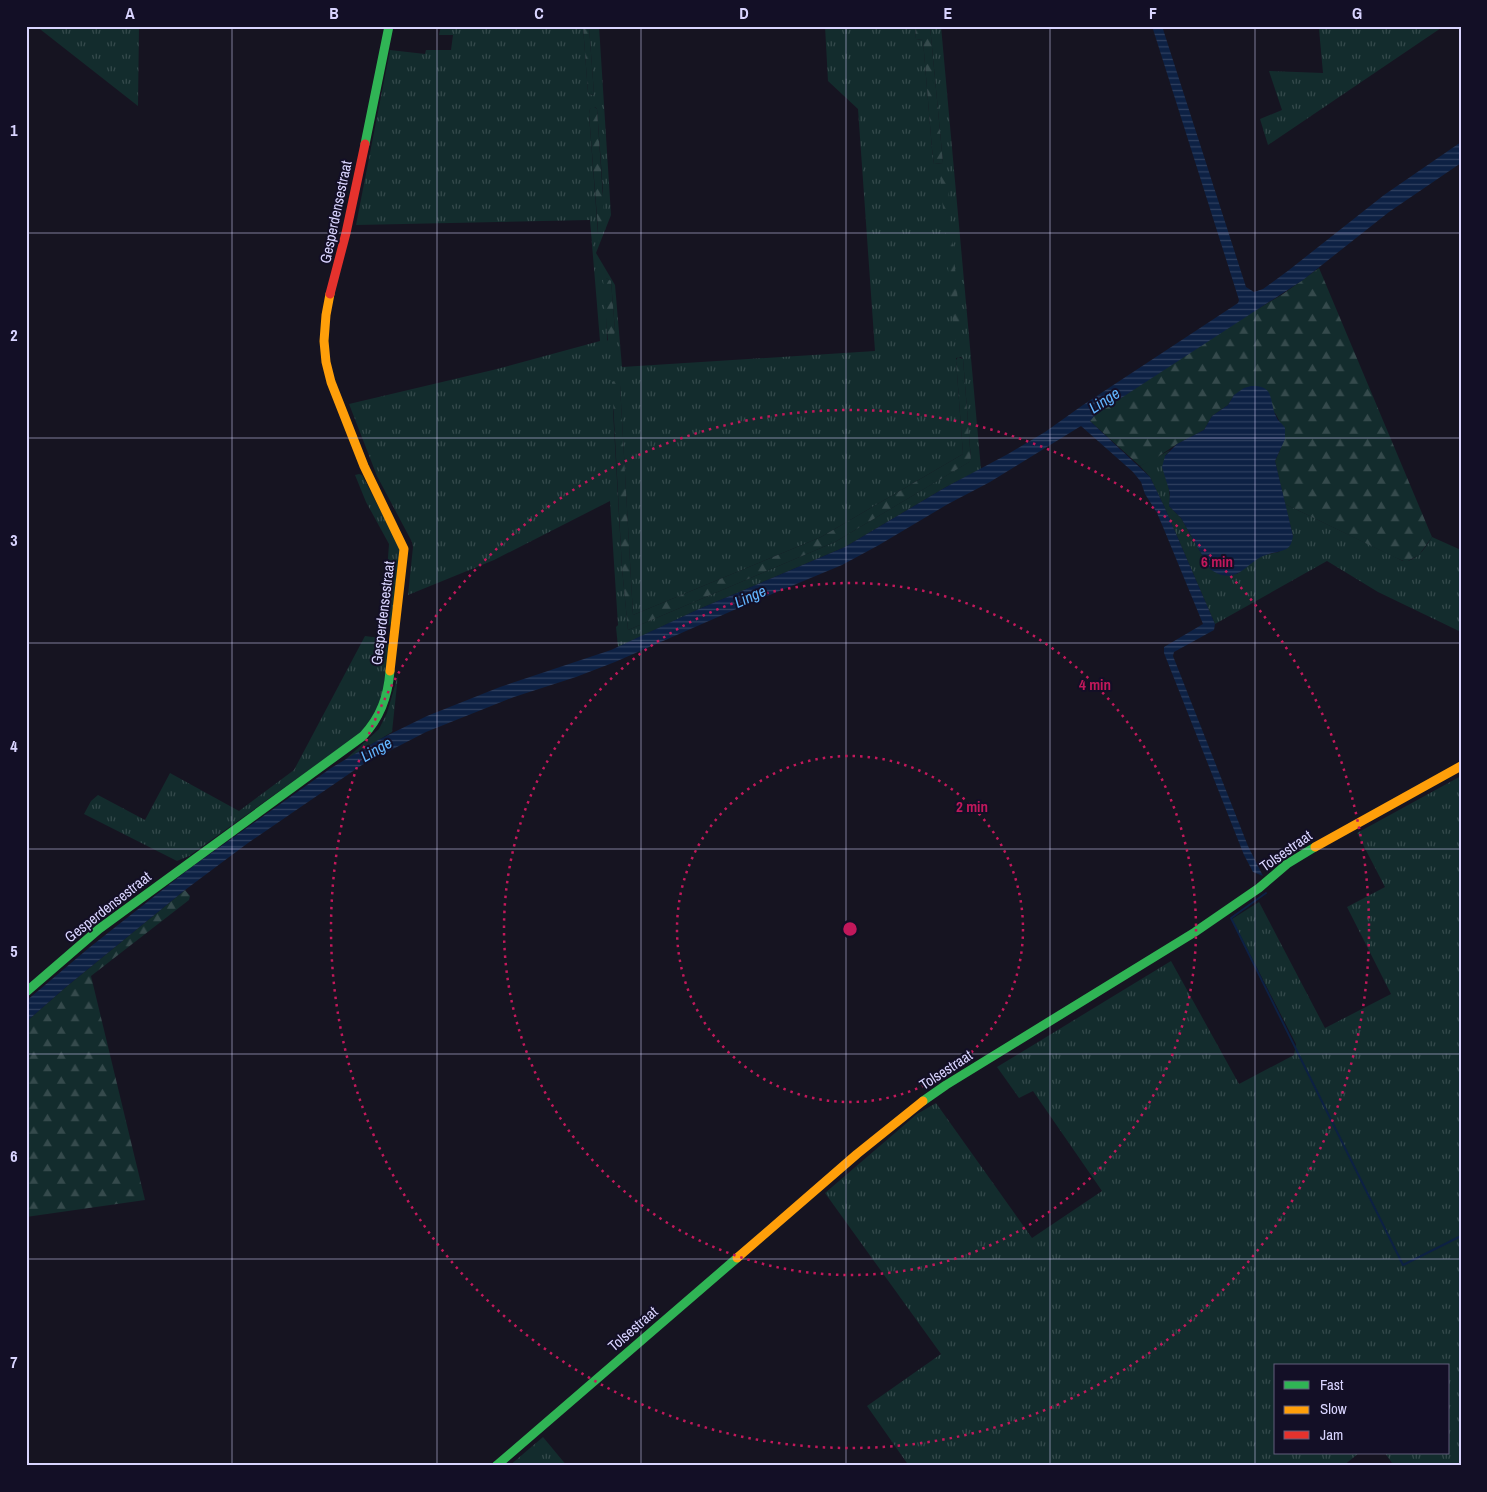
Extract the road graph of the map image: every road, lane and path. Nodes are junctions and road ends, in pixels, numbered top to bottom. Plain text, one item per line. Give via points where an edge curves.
1 (389, 26) edge
2 (1328, 26) edge
3 (1342, 26) edge
4 (1461, 766) edge
5 (26, 992) edge
6 (496, 1466) edge

1 - 5 street, Gesperdensestraat via 326,317 324,339 334,392 364,469 404,549 388,692 382,710 363,736 113,918
2 - 3 street
4 - 6 street, Tolsestraat via 1287,864 1194,932 954,1080 911,1110

